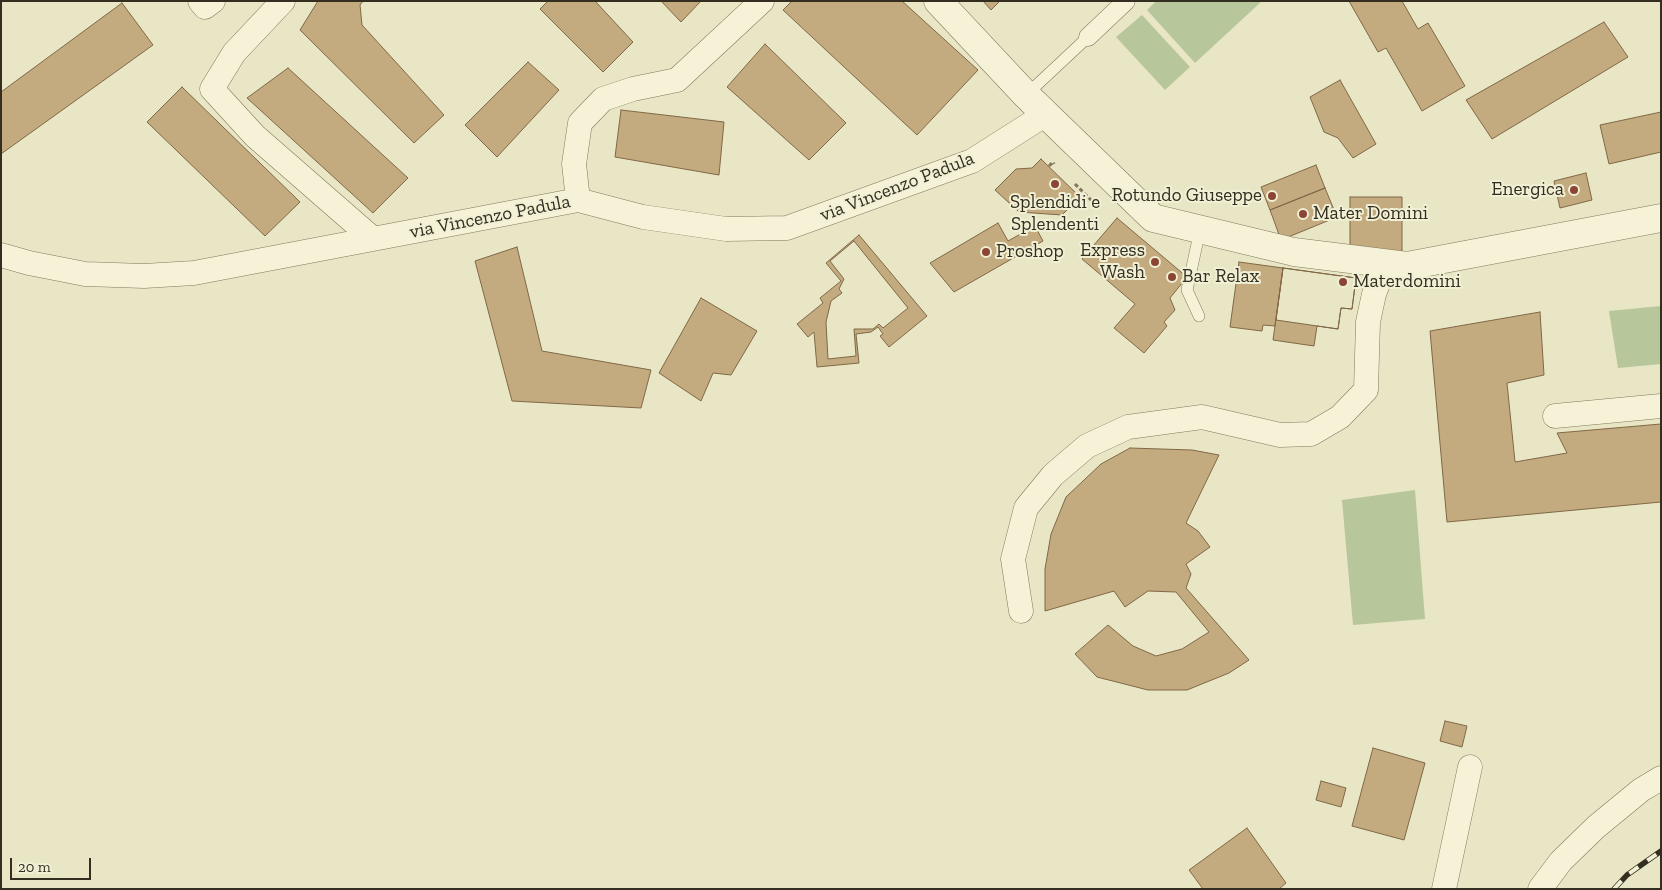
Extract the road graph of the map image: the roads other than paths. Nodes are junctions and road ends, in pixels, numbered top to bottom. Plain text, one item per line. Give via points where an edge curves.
1 (200, 1) edge
2 (213, 1) edge
3 (283, 1) edge
4 (938, 1) edge
5 (1126, 1) edge
6 (753, 4) edge
7 (1088, 37) joint
8 (1026, 95) junction
9 (1046, 114) junction
10 (578, 200) junction
11 (1661, 218) edge
12 (1200, 230) junction
13 (372, 238) junction
14 (1, 254) edge
15 (1386, 263) junction
16 (1199, 316) dead end
17 (1661, 406) edge
18 (1555, 416) dead end
19 (1021, 610) dead end
20 (1470, 767) dead end
21 (1661, 778) edge
22 (1444, 889) edge
23 (1540, 889) edge

1 - 2 street via 205,7
3 - 13 street via 234,53 212,89 254,136
4 - 8 street
5 - 7 street
6 - 10 street via 676,80 603,99 580,124 574,164
7 - 8 lane
8 - 9 street
9 - 10 street, via Vincenzo Padula via 972,161 786,228 726,229 643,218
9 - 12 street via 1154,218
10 - 13 street, via Vincenzo Padula
11 - 15 street via 1407,266
12 - 15 street via 1294,252
12 - 16 lane via 1188,290
13 - 14 street, via Vincenzo Padula via 194,273 144,276 85,274 29,264
15 - 19 street via 1368,322 1366,390 1340,417 1311,434 1280,435 1202,416 1128,427 1086,446 1053,476 1026,508 1013,559
17 - 18 street
20 - 22 street
21 - 23 street via 1596,827

